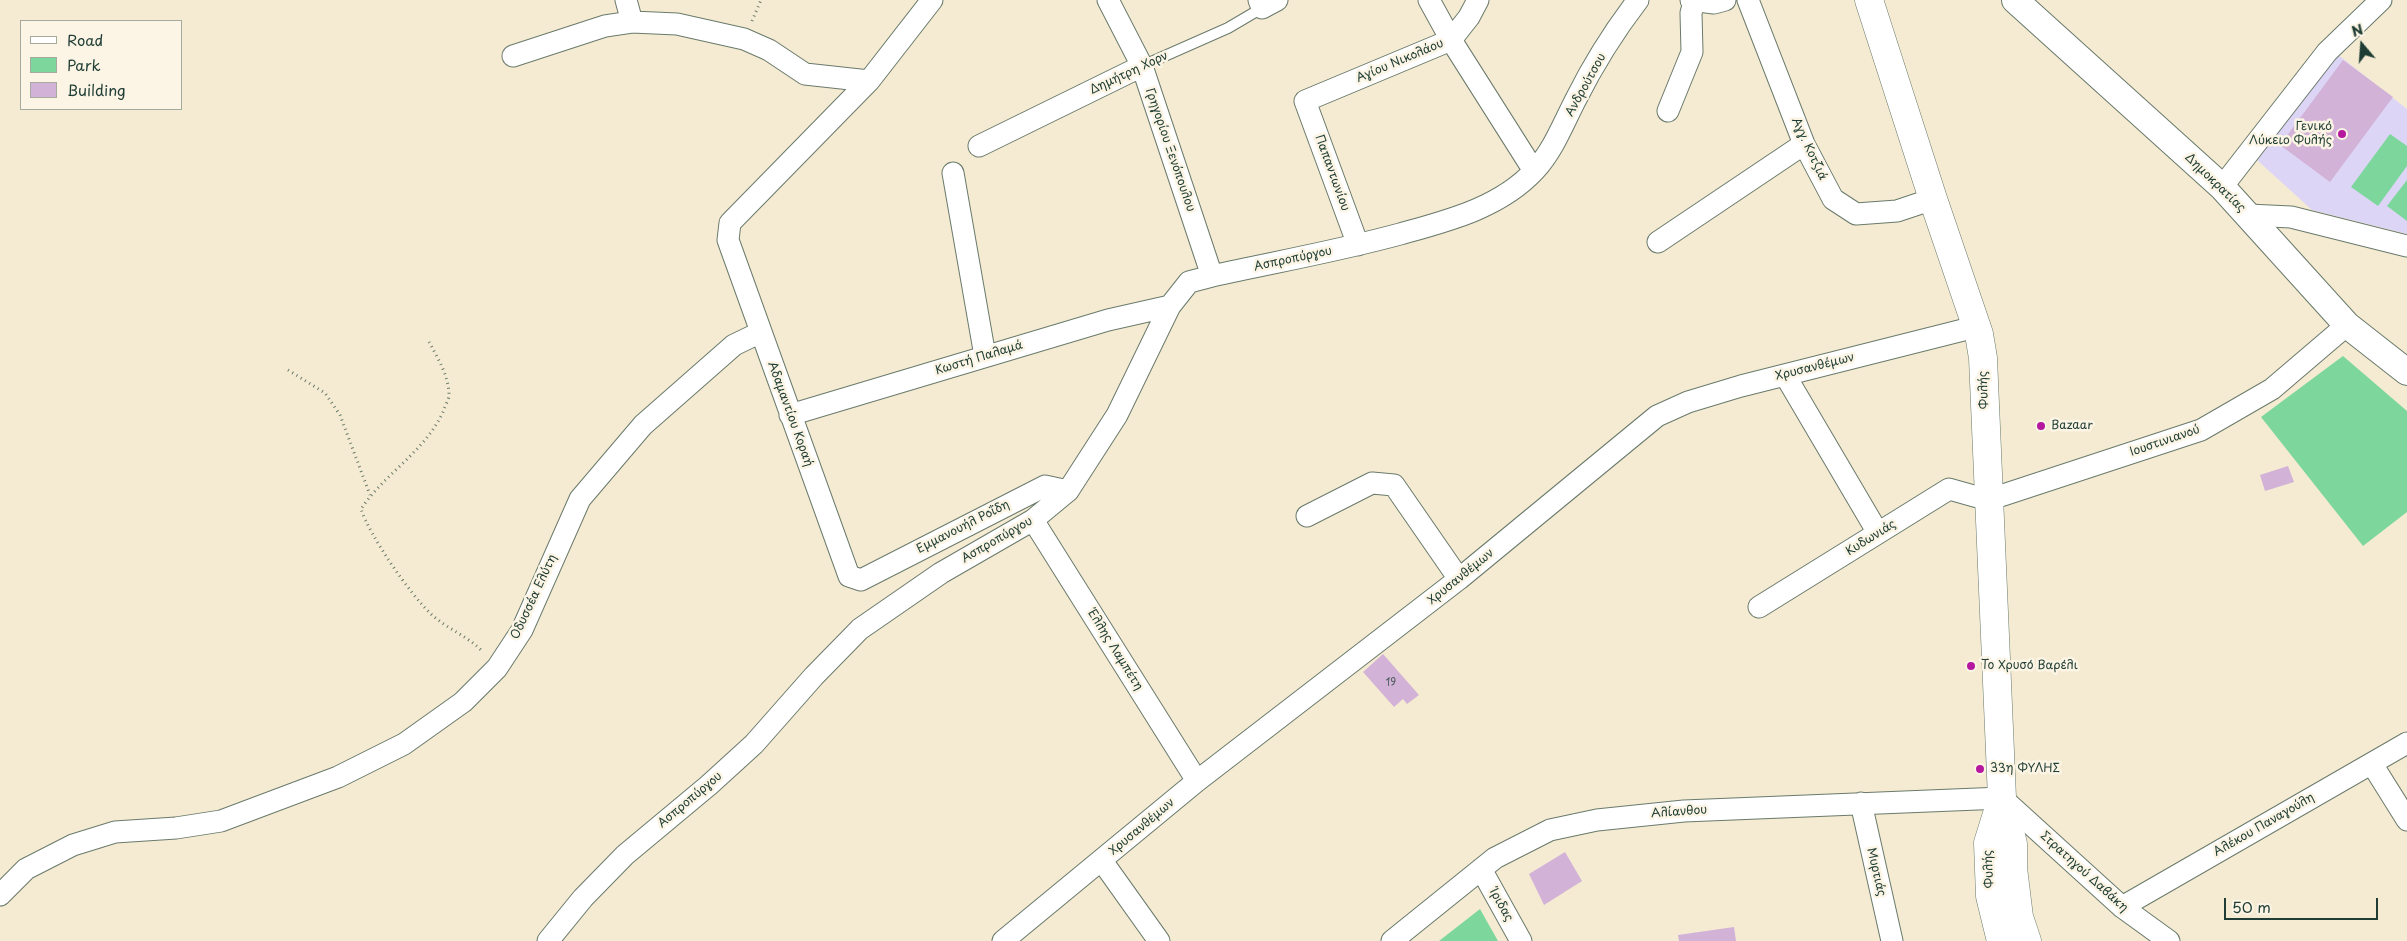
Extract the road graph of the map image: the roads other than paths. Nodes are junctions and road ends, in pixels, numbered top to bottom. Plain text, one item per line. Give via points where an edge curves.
1 (626, 0) edge
2 (932, 0) edge
3 (1108, 0) edge
4 (1429, 0) edge
5 (1478, 0) edge
6 (1638, 0) edge
7 (1725, 0) edge
8 (1748, 0) edge
9 (1869, 0) edge
10 (2015, 0) edge
11 (2381, 0) edge
12 (1693, 1) edge
13 (1266, 3) edge
14 (632, 22) junction
15 (1451, 40) junction
16 (513, 56) dead end
17 (1142, 66) junction
18 (869, 81) junction
19 (1305, 102) joint
20 (1668, 111) dead end
21 (1804, 144) junction
22 (980, 146) dead end
23 (1534, 171) junction
24 (953, 173) dead end
25 (2222, 187) junction
26 (1933, 199) junction
27 (2248, 215) junction
28 (1658, 242) dead end
29 (1358, 245) junction
30 (2407, 246) edge
31 (1212, 276) junction
32 (1170, 306) junction
33 (2347, 325) junction
34 (1976, 327) junction
35 (761, 332) junction
36 (985, 356) junction
37 (2407, 372) edge
38 (1784, 375) junction
39 (790, 415) junction
40 (1068, 491) junction
41 (1988, 500) junction
42 (1307, 516) dead end
43 (1033, 520) junction
44 (1878, 533) junction
45 (1459, 579) junction
46 (861, 580) joint
47 (1759, 607) dead end
48 (2407, 743) edge
49 (2372, 764) junction
50 (1197, 780) junction
51 (2002, 798) junction
52 (1861, 803) junction
53 (2407, 820) edge
54 (1102, 861) junction
55 (1481, 869) junction
56 (0, 896) edge
57 (2122, 907) junction
58 (548, 941) edge
59 (1003, 941) edge
60 (1159, 941) edge
61 (1392, 941) edge
62 (1521, 941) edge
63 (1892, 941) edge
64 (2001, 941) edge
65 (2027, 941) edge
66 (2169, 941) edge

1 - 14 street
2 - 18 street
3 - 17 street, Γρηγορίου Ξενόπουλου
4 - 15 street
5 - 15 street, Αγίου Νικολάου
6 - 23 street, Ανδρούτσου via 1576,98 1558,139
7 - 12 street via 1714,3
8 - 21 street, Αγγ. Κοτζιά
9 - 26 main road, Φυλής
10 - 25 street, Δημοκρατίας
11 - 25 street via 2327,52
12 - 20 street via 1692,52
13 - 17 lane, Δημήτρη Χορν via 1228,28
14 - 16 street via 605,26
14 - 18 street via 678,24 744,39 769,50 805,74
15 - 19 street, Αγίου Νικολάου
15 - 23 street
17 - 22 street, Δημήτρη Χορν
17 - 31 street, Γρηγορίου Ξενόπουλου
18 - 35 street, Αδαμαντίου Κοραή via 730,223 728,240
19 - 29 street, Παπαντωνίου
21 - 26 street, Αγγ. Κοτζιά via 1833,199 1856,214 1897,211
21 - 28 street
23 - 29 street, Ασπροπύργου via 1488,205 1446,221
24 - 36 street
25 - 27 street, Δημοκρατίας
26 - 34 main road, Φυλής
27 - 30 street via 2291,217
27 - 33 street, Δημοκρατίας
29 - 31 street, Ασπροπύργου
31 - 32 street, Ασπροπύργου via 1189,282
32 - 36 street, Κωστή Παλαμά via 1108,320
32 - 40 street, Ασπροπύργου via 1117,415
33 - 37 street, Δημοκρατίας
33 - 41 street, Ιουστινιανού via 2272,389 2201,430
34 - 38 street, Χρυσανθέμων
34 - 41 main road, Φυλής via 1983,358
35 - 39 street, Αδαμαντίου Κοραή
35 - 56 street, Οδυσσέα Ελύτη via 734,345 643,425 580,499 522,630 497,668 463,702 404,744 338,777 221,821 115,832 73,845 26,869
36 - 39 street, Κωστή Παλαμά
38 - 44 street
38 - 45 street, Χρυσανθέμων via 1688,402 1657,416
39 - 46 street, Αδαμαντίου Κοραή via 849,576
40 - 43 street, Ασπροπύργου
40 - 46 street, Εμμανουήλ Ροΐδη via 1044,486
41 - 44 street, Κυδωνιάς via 1949,489
41 - 51 main road, Φυλής
42 - 45 street via 1372,483 1394,485
43 - 50 street, Έλλης Λαμπέτη
43 - 58 street, Ασπροπύργου via 941,572 860,629 754,744 625,855 583,898
44 - 47 street, Κυδωνιάς
45 - 50 street, Χρυσανθέμων
48 - 49 street, Αλέκου Παναγούλη
49 - 53 street
49 - 57 street, Αλέκου Παναγούλη
50 - 54 street, Χρυσανθέμων
51 - 52 street, Αλίανθου
51 - 57 street, Στρατηγού Δαβάκη
51 - 64 main road, Φυλής via 1988,843 1990,896
51 - 65 main road, Φυλής via 2013,844 2019,917
52 - 55 street, Αλίανθου via 1684,811 1597,820 1550,830 1495,858
52 - 63 street, Μυρτιάς
54 - 59 street, Χρυσανθέμων
54 - 60 street
55 - 61 street, Αλίανθου
55 - 62 street, Ίριδας
57 - 66 street, Στρατηγού Δαβάκη

